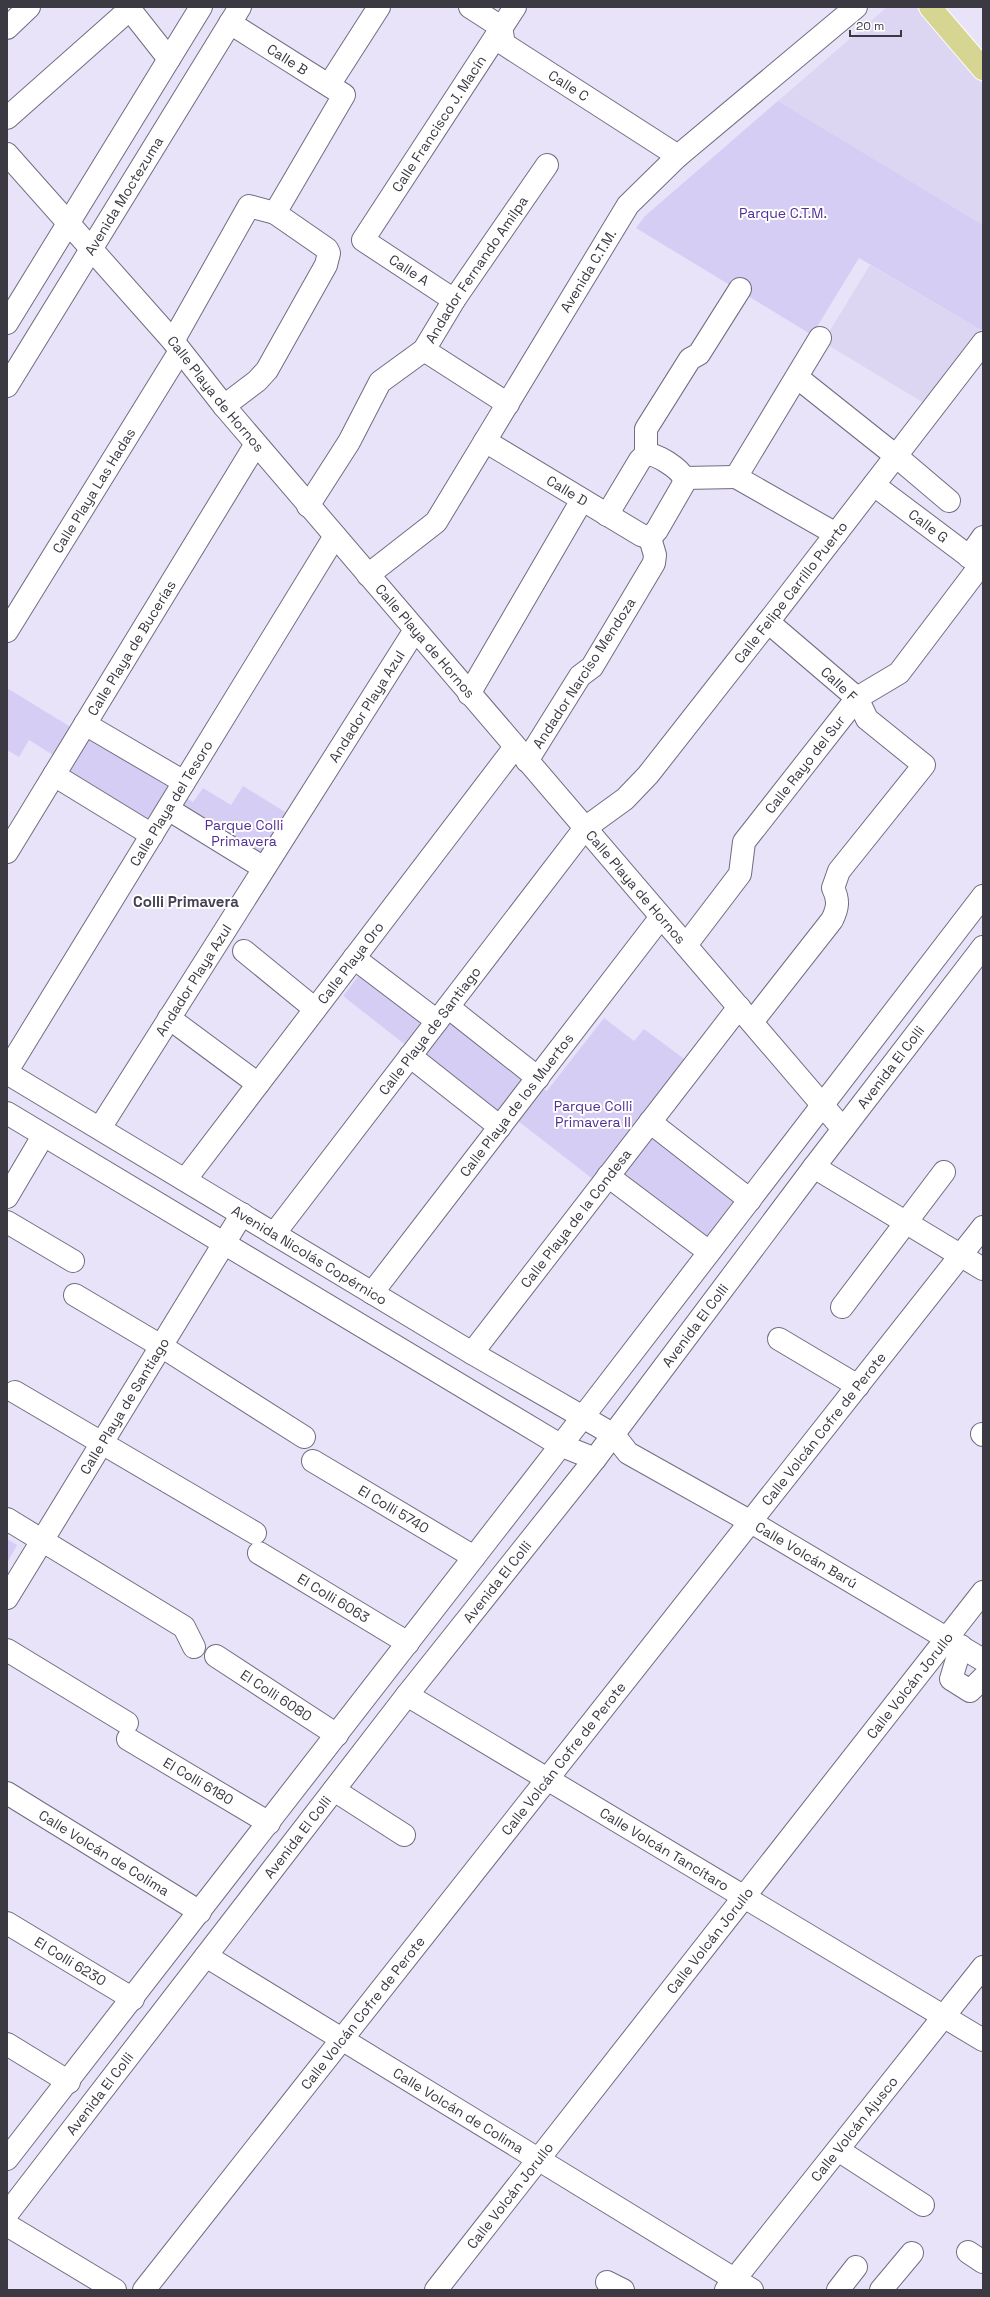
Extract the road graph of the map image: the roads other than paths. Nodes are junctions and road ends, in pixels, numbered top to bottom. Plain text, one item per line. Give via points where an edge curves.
1 (29, 7) edge
2 (201, 7) edge
3 (378, 7) edge
4 (470, 7) edge
5 (515, 7) edge
6 (856, 7) edge
7 (930, 7) edge
8 (129, 8) edge
9 (235, 15) edge
10 (501, 27) junction
11 (7, 28) edge
12 (169, 59) junction
13 (983, 69) edge
14 (336, 90) junction
15 (7, 118) edge
16 (7, 154) edge
17 (678, 156) junction
18 (547, 165) dead end
19 (275, 213) junction
20 (67, 224) junction
21 (363, 240) joint
22 (91, 249) junction
23 (740, 289) dead end
24 (454, 300) junction
25 (7, 323) edge
26 (820, 338) dead end
27 (983, 343) edge
28 (176, 346) junction
29 (424, 350) junction
30 (803, 382) dead end
31 (7, 386) edge
32 (508, 404) junction
33 (224, 406) junction
34 (485, 441) junction
35 (256, 444) junction
36 (646, 454) junction
37 (896, 456) junction
38 (736, 477) junction
39 (684, 478) junction
40 (874, 485) junction
41 (582, 500) junction
42 (949, 501) dead end
43 (308, 506) junction
44 (607, 515) junction
45 (836, 534) junction
46 (335, 536) junction
47 (983, 537) edge
48 (650, 538) junction
49 (977, 563) edge
50 (368, 575) junction
51 (768, 622) junction
52 (415, 630) junction
53 (7, 631) edge
54 (469, 694) junction
55 (857, 698) junction
56 (85, 724) junction
57 (521, 754) junction
58 (924, 765) joint
59 (54, 775) junction
60 (184, 782) junction
61 (168, 809) junction
62 (585, 828) junction
63 (152, 834) junction
64 (7, 852) edge
65 (264, 868) junction
66 (983, 896) edge
67 (661, 917) junction
68 (686, 945) junction
69 (983, 947) edge
70 (244, 951) dead end
71 (354, 958) junction
72 (315, 1009) junction
73 (443, 1014) junction
74 (745, 1014) junction
75 (169, 1018) junction
76 (410, 1056) junction
77 (7, 1072) edge
78 (538, 1078) junction
79 (258, 1084) junction
80 (823, 1104) junction
81 (7, 1114) edge
82 (650, 1122) junction
83 (500, 1127) junction
84 (100, 1128) junction
85 (843, 1129) junction
86 (43, 1136) junction
87 (814, 1167) junction
88 (944, 1172) dead end
89 (608, 1176) junction
90 (185, 1180) junction
91 (7, 1197) edge
92 (750, 1200) junction
93 (242, 1214) junction
94 (7, 1222) edge
95 (907, 1224) junction
96 (983, 1227) edge
97 (274, 1234) junction
98 (223, 1245) junction
99 (709, 1252) junction
100 (961, 1256) junction
101 (73, 1261) dead end
102 (983, 1269) edge
103 (372, 1293) junction
104 (75, 1295) dead end
105 (842, 1307) dead end
106 (779, 1339) dead end
107 (161, 1346) junction
108 (472, 1353) junction
109 (858, 1386) junction
110 (15, 1392) dead end
111 (582, 1418) junction
112 (614, 1435) junction
113 (304, 1437) dead end
114 (102, 1443) junction
115 (560, 1445) junction
116 (628, 1453) junction
117 (595, 1459) junction
118 (313, 1461) dead end
119 (7, 1519) edge
120 (751, 1522) junction
121 (42, 1541) junction
122 (474, 1557) junction
123 (983, 1592) edge
124 (7, 1598) edge
125 (954, 1642) junction
126 (408, 1643) junction
127 (194, 1647) dead end
128 (7, 1650) edge
129 (216, 1656) dead end
130 (983, 1660) edge
131 (983, 1678) edge
132 (407, 1695) junction
133 (337, 1735) junction
134 (548, 1779) junction
135 (334, 1790) junction
136 (7, 1793) edge
137 (269, 1823) junction
138 (404, 1835) dead end
139 (744, 1897) junction
140 (200, 1912) junction
141 (7, 1922) edge
142 (206, 1956) junction
143 (983, 1967) edge
144 (133, 1999) junction
145 (944, 2017) junction
146 (342, 2039) junction
147 (983, 2040) edge
148 (7, 2044) edge
149 (69, 2082) junction
150 (838, 2150) junction
151 (7, 2158) edge
152 (538, 2159) junction
153 (923, 2205) dead end
154 (7, 2214) edge
155 (7, 2225) edge
156 (912, 2253) dead end
157 (856, 2267) dead end
158 (738, 2287) edge
159 (115, 2290) edge
160 (144, 2290) edge
161 (436, 2290) edge
162 (838, 2290) edge
163 (881, 2290) edge

1 - 11 street
2 - 12 street
3 - 14 street
4 - 10 street
5 - 10 street, Calle Francisco J. Macín
6 - 17 street, Avenida C.T.M.
7 - 13 main road
8 - 12 street
8 - 15 street
9 - 14 street, Calle B
9 - 22 street, Avenida Moctezuma
10 - 17 street, Calle C via 504,44
10 - 21 street, Calle Francisco J. Macín
12 - 20 street
14 - 19 street
16 - 20 street, Calle Playa de Hornos
17 - 32 street, Avenida C.T.M. via 628,205
18 - 24 street, Andador Fernando Amilpa
19 - 28 street, Calle Playa Las Hadas via 249,206
19 - 33 street via 330,253 267,370 257,381
20 - 22 street, Calle Playa de Hornos
20 - 25 street
21 - 24 street, Calle A
22 - 28 street, Calle Playa de Hornos
22 - 31 street, Avenida Moctezuma
23 - 36 street via 699,354 690,359 646,429
24 - 29 street, Andador Fernando Amilpa
26 - 38 street
27 - 37 street, Calle Felipe Carrillo Puerto
28 - 33 street, Calle Playa de Hornos
28 - 53 street, Calle Playa Las Hadas
29 - 32 street
29 - 43 street, Andador Fernando Amilpa via 380,382 349,442
30 - 37 street
32 - 34 street, Avenida C.T.M.
33 - 35 street, Calle Playa de Hornos
34 - 41 street, Calle D
34 - 50 street, Avenida C.T.M. via 436,522
35 - 43 street, Calle Playa de Hornos
35 - 56 street, Calle Playa de Bucerías
36 - 39 street via 655,456 680,472
36 - 44 street
37 - 40 street, Calle Felipe Carrillo Puerto
37 - 42 street
38 - 39 street
38 - 45 street
39 - 48 street via 683,485
40 - 45 street, Calle Felipe Carrillo Puerto
40 - 49 street, Calle G
41 - 44 street, Calle D
41 - 54 street
43 - 46 street, Calle Playa de Hornos
44 - 48 street, Calle D
45 - 51 street, Calle Felipe Carrillo Puerto
46 - 50 street, Calle Playa de Hornos
46 - 60 street, Calle Playa del Tesoro
47 - 49 street, Calle Rayo del Sur
48 - 57 street, Andador Narciso Mendoza via 655,555 654,563 592,667 580,676
49 - 55 street, Calle Rayo del Sur via 899,673
50 - 52 street, Calle Playa de Hornos
51 - 55 street, Calle F
51 - 62 street, Calle Felipe Carrillo Puerto via 648,775 625,799
52 - 54 street, Calle Playa de Hornos
52 - 65 street, Andador Playa Azul
54 - 57 street, Calle Playa de Hornos
55 - 58 street, Calle F via 867,719
55 - 68 street, Calle Rayo del Sur via 744,842 740,874
56 - 59 street, Calle Playa de Bucerías
56 - 60 street
57 - 62 street, Calle Playa de Hornos
57 - 71 street, Calle Playa Oro
58 - 74 street, Calle Playa de la Condesa via 839,871 833,888 838,898 832,920
59 - 63 street
59 - 64 street, Calle Playa de Bucerías
60 - 61 street, Calle Playa del Tesoro
61 - 63 street, Calle Playa del Tesoro
61 - 65 street
62 - 67 street, Calle Playa de Hornos
62 - 73 street, Calle Playa de Santiago
63 - 77 street, Calle Playa del Tesoro
65 - 75 street, Andador Playa Azul
66 - 80 street
67 - 68 street, Calle Playa de Hornos
67 - 78 street, Calle Playa de los Muertos
68 - 74 street, Calle Playa de Hornos
69 - 85 street, Avenida El Colli
70 - 72 street
71 - 72 street, Calle Playa Oro
71 - 73 street
72 - 79 street, Calle Playa Oro
73 - 76 street, Calle Playa de Santiago
73 - 78 street
74 - 80 street, Calle Playa de Hornos
74 - 82 street, Calle Playa de la Condesa
75 - 79 street
75 - 84 street, Andador Playa Azul
76 - 83 street
76 - 97 street, Calle Playa de Santiago
77 - 84 street, Avenida Nicolás Copérnico
78 - 83 street, Calle Playa de los Muertos
79 - 90 street, Calle Playa Oro
80 - 85 street, Calle Playa de Hornos
80 - 92 street
81 - 86 street
82 - 89 street, Calle Playa de la Condesa
82 - 92 street
83 - 103 street, Calle Playa de los Muertos
84 - 90 street, Avenida Nicolás Copérnico
85 - 87 street, Avenida El Colli
86 - 91 street
86 - 98 street
87 - 95 street
87 - 112 street, Avenida El Colli
88 - 95 street
89 - 99 street
89 - 108 street, Calle Playa de la Condesa
90 - 93 street, Avenida Nicolás Copérnico
92 - 99 street
93 - 97 street, Avenida Nicolás Copérnico
93 - 98 street, Calle Playa de Santiago
94 - 101 street
95 - 100 street
95 - 105 street
96 - 100 street, Calle Volcán Cofre de Perote
97 - 103 street, Avenida Nicolás Copérnico
98 - 107 street, Calle Playa de Santiago
98 - 115 street
99 - 111 street
100 - 102 street
100 - 109 street, Calle Volcán Cofre de Perote
103 - 108 street, Avenida Nicolás Copérnico
104 - 107 street
106 - 109 street
107 - 113 street
107 - 114 street, Calle Playa de Santiago
108 - 111 street, Avenida Nicolás Copérnico
109 - 120 street, Calle Volcán Cofre de Perote
110 - 114 street, El Colli 6063
111 - 112 street, Avenida Nicolás Copérnico
111 - 115 street
112 - 116 street, Calle Volcán Barú
112 - 117 street, Avenida El Colli
114 - 121 street, Calle Playa de Santiago
114 - 126 street, El Colli 6063
115 - 117 street
115 - 122 street
116 - 117 street
116 - 120 street, Calle Volcán Barú
117 - 132 street, Avenida El Colli
118 - 122 street, El Colli 5740
119 - 121 street
120 - 125 street, Calle Volcán Barú
120 - 134 street, Calle Volcán Cofre de Perote
121 - 124 street, Calle Playa de Santiago
121 - 127 street via 184,1627
122 - 126 street
123 - 125 street, Calle Volcán Jorullo
125 - 130 street, Calle Volcán Barú
125 - 131 street via 952,1679 970,1691
125 - 139 street, Calle Volcán Jorullo
126 - 133 street
128 - 137 street, El Colli 6180
129 - 133 street, El Colli 6080
132 - 134 street, Calle Volcán Tancítaro
132 - 135 street, Avenida El Colli
133 - 137 street
134 - 139 street, Calle Volcán Tancítaro
134 - 146 street, Calle Volcán Cofre de Perote
135 - 138 street
135 - 142 street, Avenida El Colli
136 - 140 street, Calle Volcán de Colima
137 - 140 street
139 - 145 street, Calle Volcán Tancítaro
139 - 152 street, Calle Volcán Jorullo
140 - 144 street
141 - 144 street, El Colli 6230
142 - 146 street, Calle Volcán de Colima
142 - 154 street, Avenida El Colli
143 - 145 street, Calle Volcán Ajusco
144 - 149 street
145 - 147 street, Calle Volcán Tancítaro
145 - 150 street, Calle Volcán Ajusco
146 - 152 street, Calle Volcán de Colima
146 - 160 street, Calle Volcán Cofre de Perote
148 - 149 street
149 - 151 street
150 - 153 street
150 - 158 street, Calle Volcán Ajusco
152 - 158 street, Calle Volcán de Colima
152 - 161 street, Calle Volcán Jorullo
155 - 159 street
156 - 163 street
157 - 162 street

